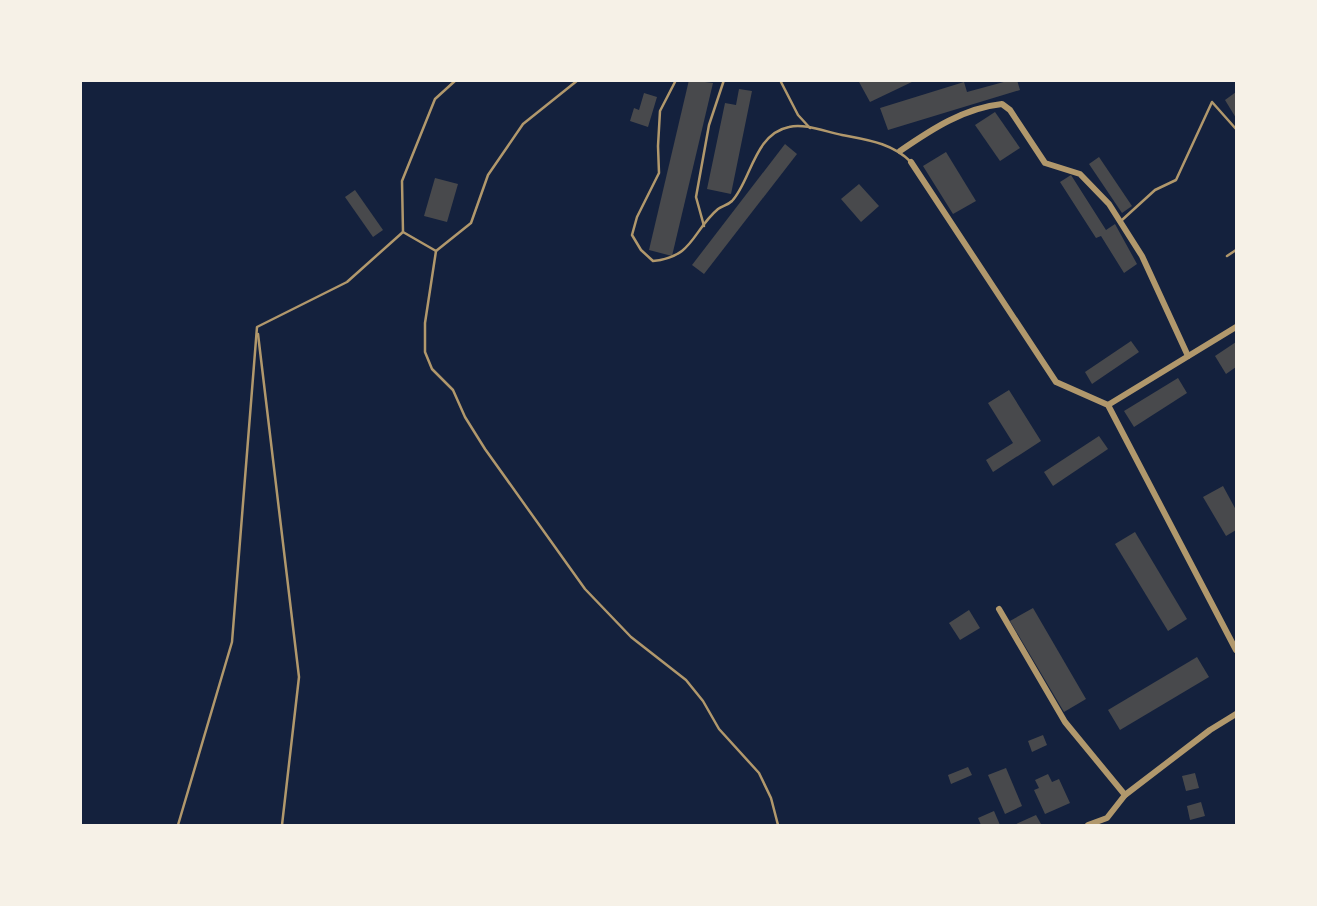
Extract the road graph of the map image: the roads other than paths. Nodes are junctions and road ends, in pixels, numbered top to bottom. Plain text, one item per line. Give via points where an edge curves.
1 (456, 80) edge
2 (578, 80) edge
3 (676, 80) edge
4 (724, 80) edge
5 (780, 80) edge
6 (811, 129) junction
7 (1237, 129) edge
8 (900, 151) junction
9 (911, 162) joint
10 (1121, 222) junction
11 (704, 227) junction
12 (403, 232) junction
13 (1237, 250) edge
14 (436, 251) junction
15 (1227, 256) dead end
16 (257, 327) junction
17 (1237, 327) edge
18 (1188, 356) junction
19 (1108, 405) junction
20 (999, 609) dead end
21 (1237, 650) edge
22 (1237, 714) edge
23 (1125, 795) junction
24 (1105, 822) edge
25 (178, 825) edge
26 (282, 825) edge
27 (778, 825) edge
28 (1088, 825) edge

1 - 12 lane via 435,99 402,181
2 - 14 lane via 523,124 488,176 471,223
3 - 11 lane via 660,111 659,173 632,235 653,261 670,259
4 - 11 lane via 709,125 696,197
5 - 6 lane via 798,115
6 - 8 lane
6 - 11 lane via 787,127 764,141 731,202 718,209
7 - 10 lane via 1212,102 1176,180 1155,190
8 - 9 lane
8 - 10 street via 980,106 1002,104 1045,163 1080,174
9 - 19 street via 1056,382
10 - 18 street via 1142,256
12 - 14 lane
12 - 16 lane via 347,282
13 - 15 lane
14 - 27 lane via 425,323 425,352 432,369 453,390 485,449 585,589 631,637 686,680 719,729 759,774
16 - 25 lane via 232,642
16 - 26 lane via 299,677
17 - 18 street
18 - 19 street
19 - 21 street
20 - 23 street via 1065,722
22 - 23 street
23 - 24 street
24 - 28 street

